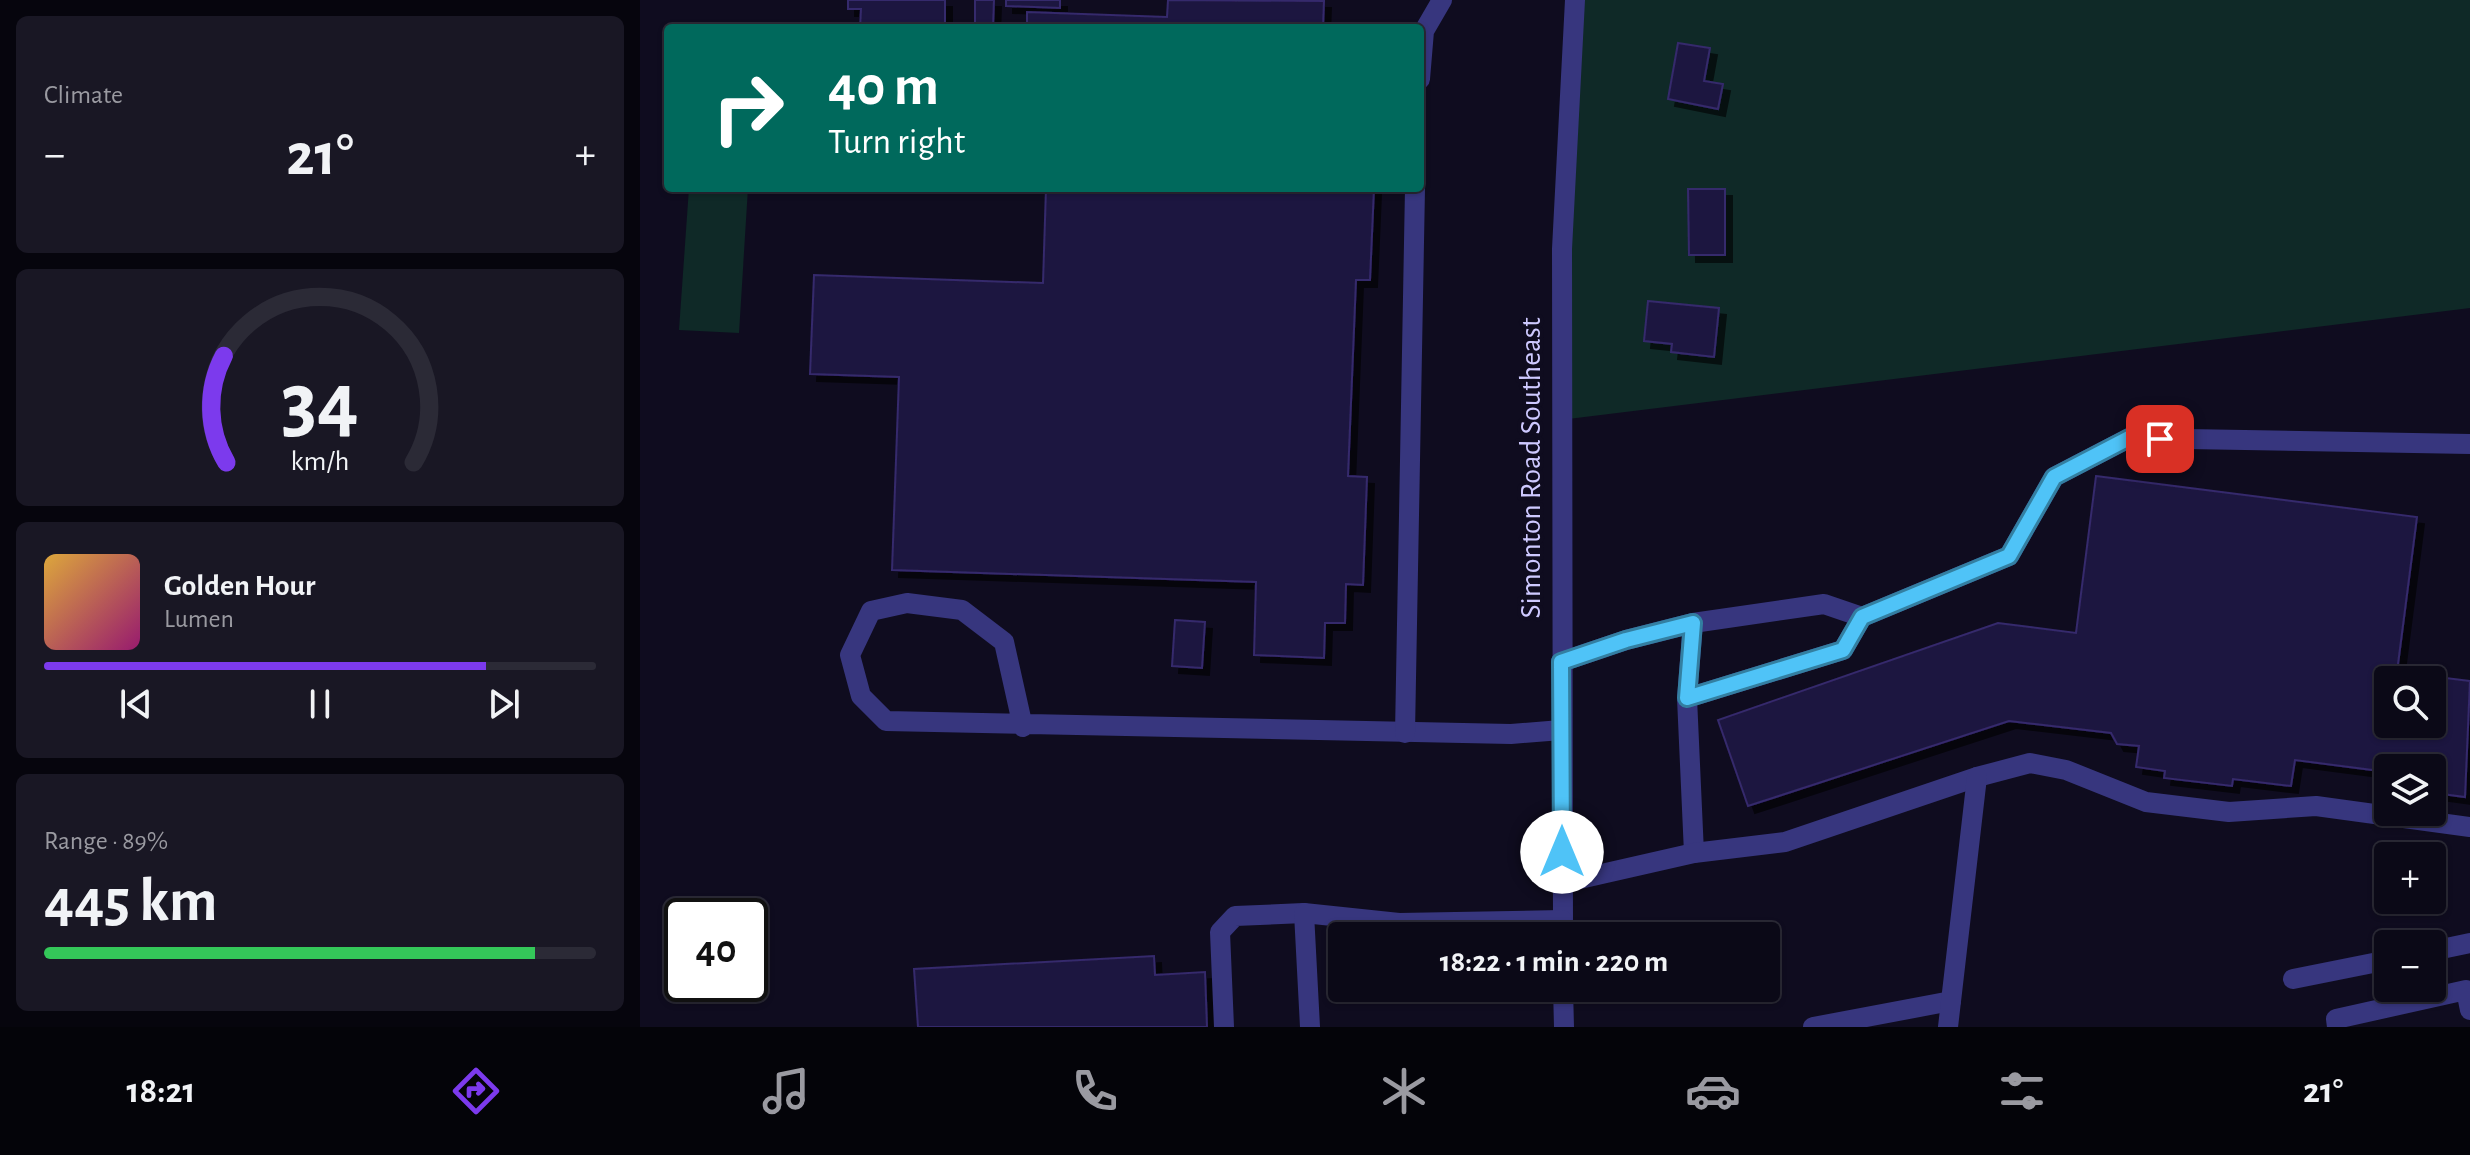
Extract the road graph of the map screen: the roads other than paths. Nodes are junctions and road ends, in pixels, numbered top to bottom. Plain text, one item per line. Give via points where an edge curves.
1 (1442, 0) edge
2 (1575, 0) edge
3 (1424, 31) edge
4 (1415, 192) edge
5 (2470, 444) edge
6 (1862, 617) junction
7 (1693, 623) junction
8 (1561, 662) junction
9 (1687, 698) junction
10 (1023, 727) junction
11 (1561, 730) junction
12 (1405, 733) junction
13 (1977, 777) junction
14 (2470, 827) edge
15 (1694, 853) junction
16 (1562, 883) junction
17 (1304, 913) junction
18 (1390, 922) edge
19 (1562, 922) edge
20 (2470, 943) edge
21 (2446, 948) edge
22 (2374, 963) edge
23 (2293, 979) dead end
24 (2446, 989) edge
25 (1951, 1001) junction
26 (1563, 1002) edge
27 (2389, 1002) edge
28 (2470, 1010) edge
29 (1855, 1023) edge
30 (1224, 1027) edge
31 (1310, 1027) edge
32 (1564, 1027) edge
33 (1813, 1027) edge
34 (1948, 1027) edge
35 (2337, 1027) edge

1 - 3 street
2 - 8 street, Simonton Road Southeast via 1562,249
4 - 12 street
5 - 6 street via 2129,438 2054,477 2009,556
6 - 7 street via 1824,604
6 - 9 street via 1843,650
7 - 8 street
7 - 9 street
8 - 11 street, Simonton Road Southeast
9 - 15 street
10 - 10 street via 1004,642 962,610 907,603 871,611 850,655 861,696 886,721
10 - 12 street
11 - 12 street
11 - 16 street, Simonton Road Southeast
13 - 14 street via 2030,763 2066,770 2146,802 2229,812 2316,806
13 - 15 street via 1785,842
13 - 25 street
15 - 16 street
16 - 19 street, Simonton Road Southeast
17 - 18 street
17 - 30 street via 1235,916 1220,932
17 - 31 street
20 - 21 street
22 - 23 street
24 - 28 street via 2466,990
25 - 29 street
25 - 34 street
26 - 32 street
27 - 35 street via 2336,1019
29 - 33 street

